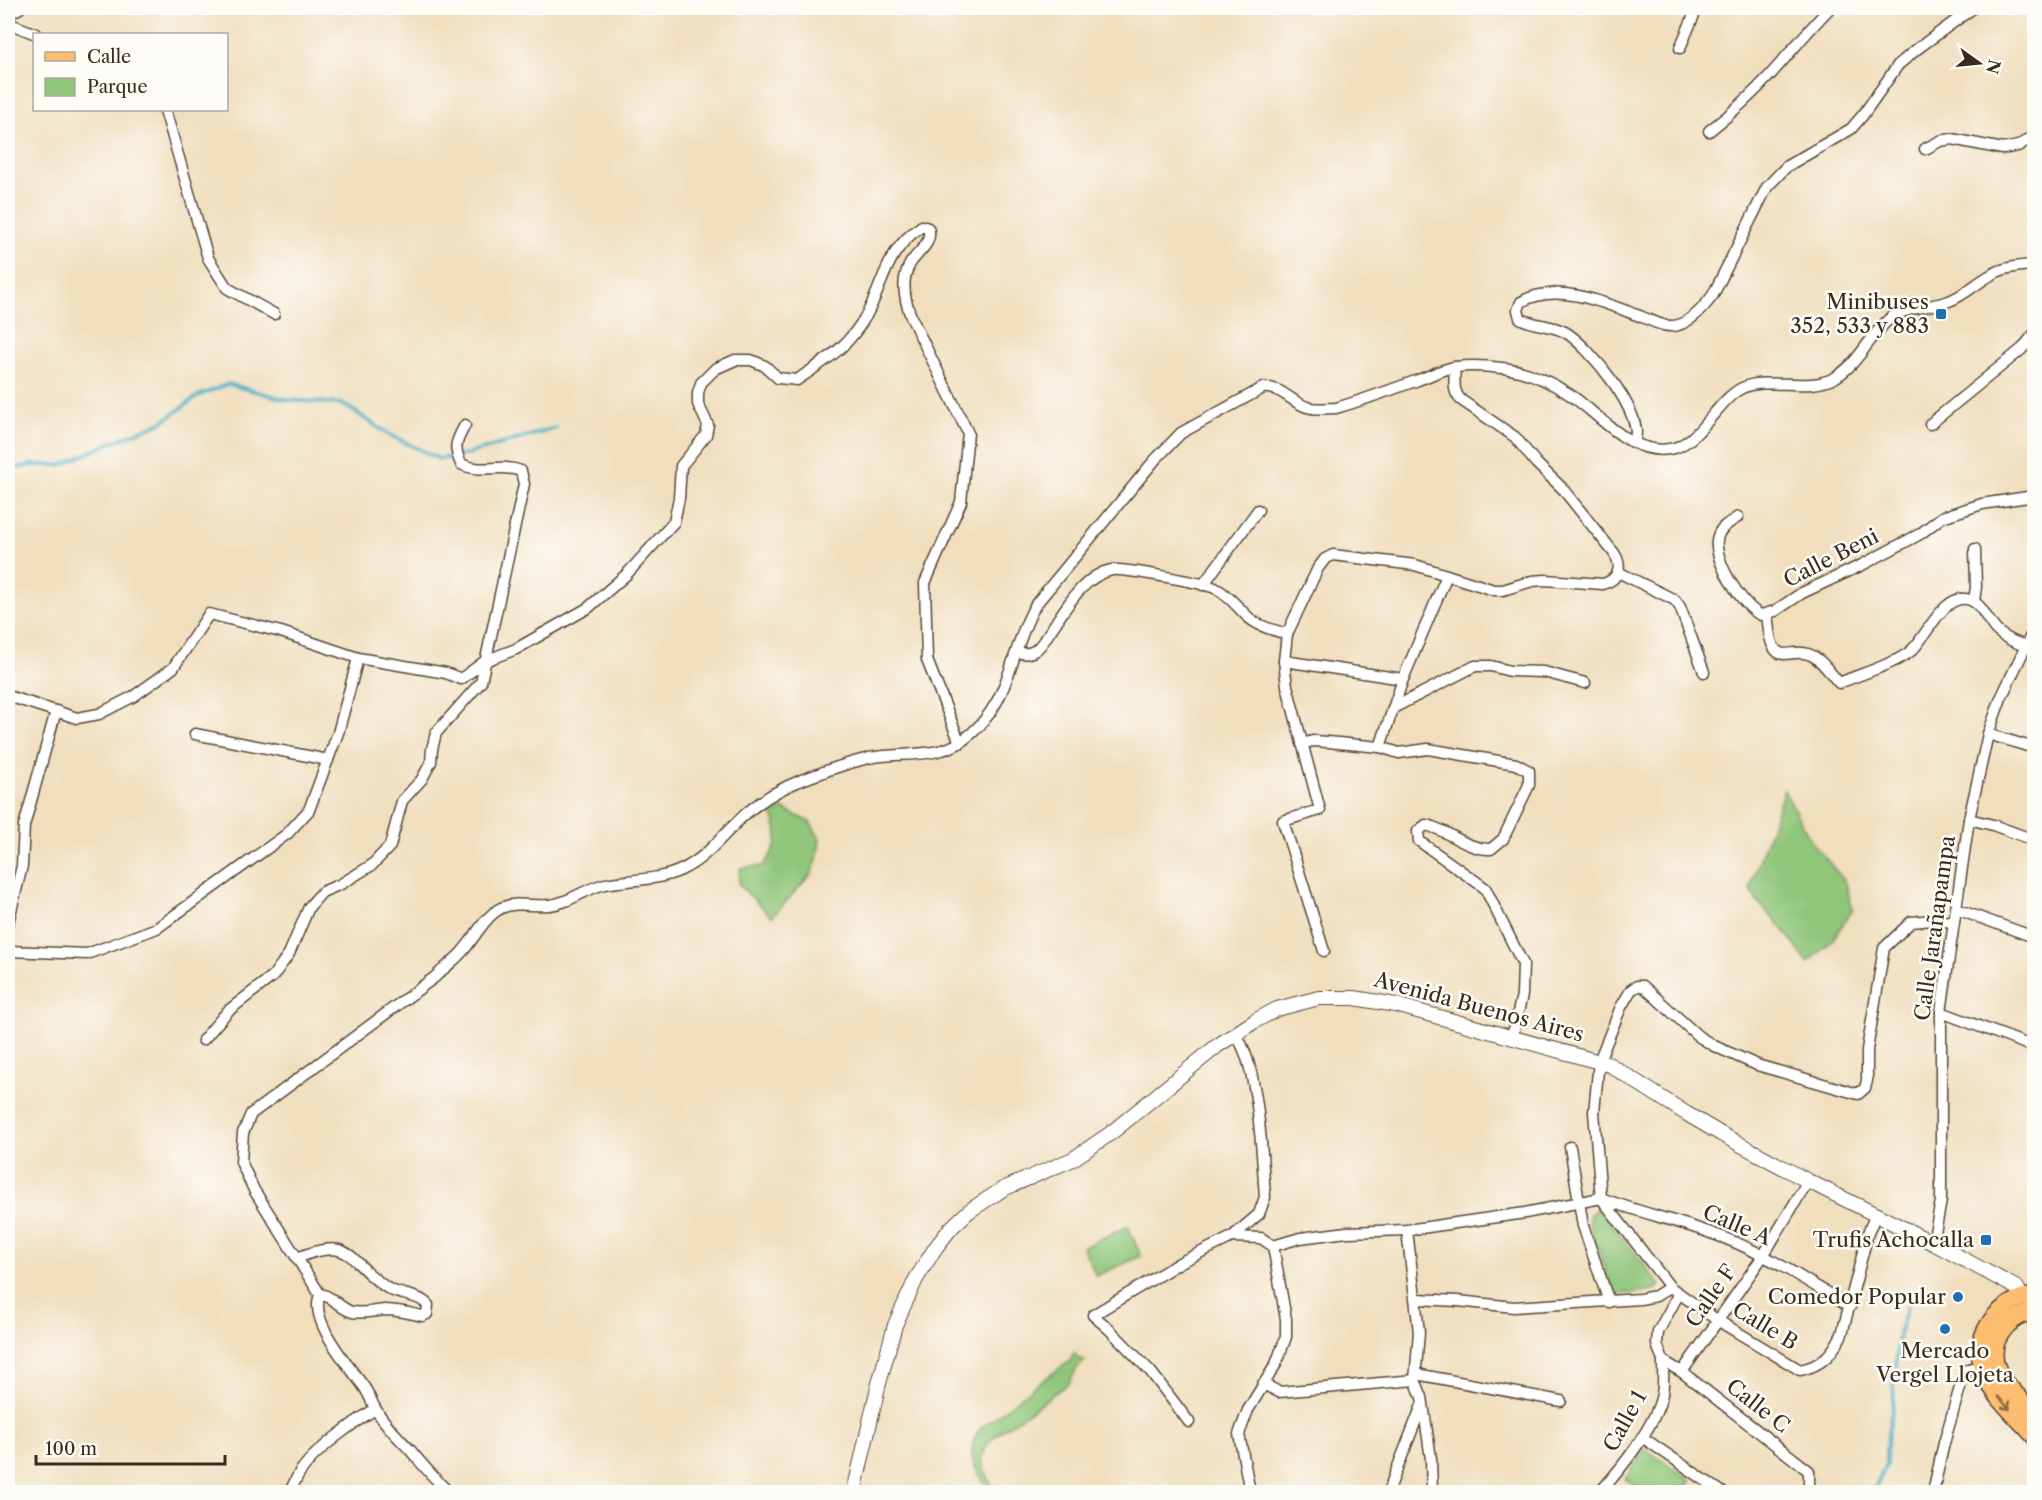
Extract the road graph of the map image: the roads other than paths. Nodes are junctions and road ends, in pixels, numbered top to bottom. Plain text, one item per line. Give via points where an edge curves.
1 (20, 8) edge
2 (1697, 8) edge
3 (1830, 8) edge
4 (1973, 8) edge
5 (8, 15) edge
6 (8, 23) edge
7 (33, 33) edge
8 (1680, 48) dead end
9 (165, 111) edge
10 (1709, 131) dead end
11 (2034, 136) edge
12 (1925, 149) dead end
13 (2034, 265) edge
14 (274, 314) dead end
15 (2034, 334) edge
16 (1454, 367) junction
17 (1930, 424) dead end
18 (465, 425) dead end
19 (1634, 442) junction
20 (2034, 496) edge
21 (1258, 510) dead end
22 (1738, 517) dead end
23 (1975, 549) dead end
24 (1618, 572) junction
25 (1447, 575) junction
26 (1203, 585) junction
27 (1974, 601) junction
28 (1767, 614) junction
29 (2034, 629) edge
30 (1287, 634) junction
31 (2030, 647) edge
32 (1017, 652) junction
33 (358, 658) junction
34 (486, 661) junction
35 (1284, 661) junction
36 (1704, 672) dead end
37 (1403, 680) junction
38 (1585, 683) dead end
39 (8, 696) edge
40 (1393, 708) junction
41 (56, 711) junction
42 (195, 734) dead end
43 (1988, 734) junction
44 (960, 743) junction
45 (1302, 744) junction
46 (1380, 747) junction
47 (2034, 748) edge
48 (327, 760) junction
49 (1969, 819) junction
50 (2034, 840) edge
51 (1956, 909) junction
52 (1954, 922) junction
53 (8, 923) edge
54 (2034, 937) edge
55 (8, 951) edge
56 (1324, 951) dead end
57 (1941, 1012) junction
58 (1235, 1034) junction
59 (1512, 1038) junction
60 (203, 1040) dead end
61 (2034, 1047) edge
62 (1599, 1061) junction
63 (1570, 1147) dead end
64 (1808, 1181) junction
65 (1601, 1198) junction
66 (1578, 1203) junction
67 (1876, 1214) junction
68 (1407, 1230) junction
69 (1232, 1237) junction
70 (1933, 1243) junction
71 (1273, 1246) junction
72 (1763, 1256) junction
73 (297, 1258) junction
74 (1674, 1291) junction
75 (321, 1296) junction
76 (1416, 1299) junction
77 (1609, 1302) junction
78 (2029, 1304) edge
79 (1850, 1307) junction
80 (1717, 1320) junction
81 (1663, 1361) junction
82 (1981, 1366) junction
83 (1682, 1372) junction
84 (1416, 1377) junction
85 (1263, 1384) junction
86 (1561, 1401) dead end
87 (1423, 1402) junction
88 (375, 1409) junction
89 (2034, 1413) edge
90 (1189, 1422) dead end
91 (2034, 1436) edge
92 (1642, 1437) junction
93 (290, 1492) edge
94 (449, 1492) edge
95 (854, 1492) edge
96 (1251, 1492) edge
97 (1388, 1492) edge
98 (1432, 1492) edge
99 (1600, 1492) edge
100 (1722, 1492) edge
101 (1809, 1492) edge
102 (1933, 1492) edge

1 - 5 street
2 - 8 street
3 - 10 street via 1772,74
4 - 19 street via 1898,65 1851,129 1787,166 1767,187 1713,295 1704,308 1684,322 1664,325 1609,304 1562,294 1534,295 1521,302 1520,318 1566,332 1592,355 1635,420
6 - 7 street
9 - 14 street via 208,258 227,288
11 - 12 street via 2003,150 1952,139
13 - 19 street via 2013,266 1992,274 1949,301 1890,318 1836,377 1796,385 1741,388 1676,447 1663,449
15 - 17 street via 2022,349
16 - 19 street via 1523,372 1569,393 1618,434
16 - 24 street via 1456,395 1515,437 1562,488 1614,553 1619,561
16 - 32 street via 1336,408 1307,406 1276,389 1263,388 1181,433 1036,604
18 - 34 street via 455,450 461,465 471,469 512,468 521,471 524,484
20 - 28 street, Calle Beni via 1982,504 1942,517 1902,544
21 - 26 street
22 - 28 street via 1723,527 1716,547 1739,596 1756,613
23 - 27 street
24 - 25 street via 1611,582 1603,584 1532,581 1503,591
24 - 36 street via 1675,600
25 - 30 street via 1415,565 1333,555 1318,568
25 - 37 street
26 - 30 street via 1227,595 1258,624
26 - 32 street via 1121,569 1104,572 1089,581 1037,648 1029,653
27 - 28 street via 1955,600 1942,610 1912,650 1839,683 1809,654 1776,651
27 - 31 street via 1997,631
29 - 31 street, Calle Jarañapampa
30 - 35 street
31 - 43 street, Calle Jarañapampa via 2001,698
32 - 44 street via 998,701
33 - 34 street via 461,679
33 - 41 street via 281,632 209,614 173,668 134,696 99,714 77,718
33 - 48 street
34 - 44 street via 516,649 588,608 627,574 674,522 681,466 706,435 708,425 698,404 698,393 701,383 715,369 735,360 751,360 778,378 797,380 851,339 867,314 892,256 922,226 928,228 930,235 909,264 905,301 968,433 961,502 925,583 927,660
34 - 60 street via 481,682 436,733 431,762 402,801 390,846 372,866 322,892 309,907 289,954 273,976 228,1011
35 - 37 street
35 - 45 street
37 - 40 street
38 - 40 street via 1544,672 1475,666
39 - 41 street
40 - 46 street
41 - 53 street via 24,826 22,866
42 - 48 street
43 - 47 street
43 - 49 street, Calle Jarañapampa
44 - 73 street via 926,753 870,758 819,773 781,790 750,810 702,858 680,870 649,879 604,884 551,905 514,904 492,914 463,951 435,976 251,1114 243,1133 241,1162
45 - 46 street via 1314,741
45 - 56 street via 1320,810 1283,821
46 - 59 street via 1399,753 1428,748 1516,764 1529,771 1529,785 1519,807 1503,838 1491,849 1470,846 1436,827 1426,825 1418,831 1419,841 1485,888 1523,964
48 - 55 street via 309,810 287,834 157,928 87,954
49 - 50 street
49 - 51 street, Calle Jarañapampa
51 - 52 street, Calle Jarañapampa
51 - 54 street
52 - 57 street, Calle Jarañapampa
52 - 62 street via 1911,922 1884,948 1867,1050 1867,1081 1858,1094 1757,1065 1714,1046 1637,986 1621,1007
57 - 61 street
57 - 70 street, Calle Jarañapampa via 1941,1202
58 - 59 street, Avenida Buenos Aires via 1277,1009 1319,998 1354,998 1396,1005
58 - 69 street via 1247,1055 1254,1086 1265,1197 1259,1214
58 - 95 street, Avenida Buenos Aires via 1073,1159 1003,1189 951,1228 916,1279 896,1325
59 - 62 street, Avenida Buenos Aires
62 - 64 street, Avenida Buenos Aires
62 - 65 street via 1594,1112
63 - 66 street
64 - 67 street, Avenida Buenos Aires
64 - 72 street, Calle F
65 - 66 street
65 - 72 street, Calle A via 1712,1233
65 - 74 street, Calle B
66 - 68 street
66 - 77 street
67 - 70 street, Avenida Buenos Aires
67 - 79 street
68 - 71 street via 1347,1232
68 - 76 street
69 - 71 street via 1261,1239
69 - 90 street via 1181,1262 1093,1315 1150,1372
70 - 78 street, Avenida Buenos Aires via 2017,1288
71 - 85 street via 1286,1337
72 - 79 street, Calle A
72 - 80 street, Calle F
73 - 75 street
73 - 75 street via 339,1248 388,1288 426,1302 428,1310 422,1316 383,1310 362,1313
74 - 77 street
74 - 80 street, Calle B
74 - 81 street, Calle 1 via 1658,1332 1657,1344
75 - 88 street via 318,1311 325,1330
76 - 77 street via 1514,1307
76 - 84 street
78 - 82 main road via 2010,1304 1993,1319 1985,1334
78 - 89 main road via 2002,1330 1995,1360 2005,1382
79 - 80 street, Calle B via 1835,1348 1820,1363 1800,1370
80 - 83 street, Calle F
81 - 83 street, Calle C
81 - 92 street, Calle 1 via 1662,1393
82 -> 91 main road via 1993,1392
82 - 102 street via 1968,1369 1963,1377
83 - 101 street, Calle C via 1809,1471
84 - 85 street via 1279,1392
84 - 86 street
84 - 87 street
85 - 96 street via 1239,1434
87 - 97 street
87 - 98 street
88 - 93 street via 318,1453 300,1471
88 - 94 street
92 - 99 street, Calle 1
92 - 100 street

